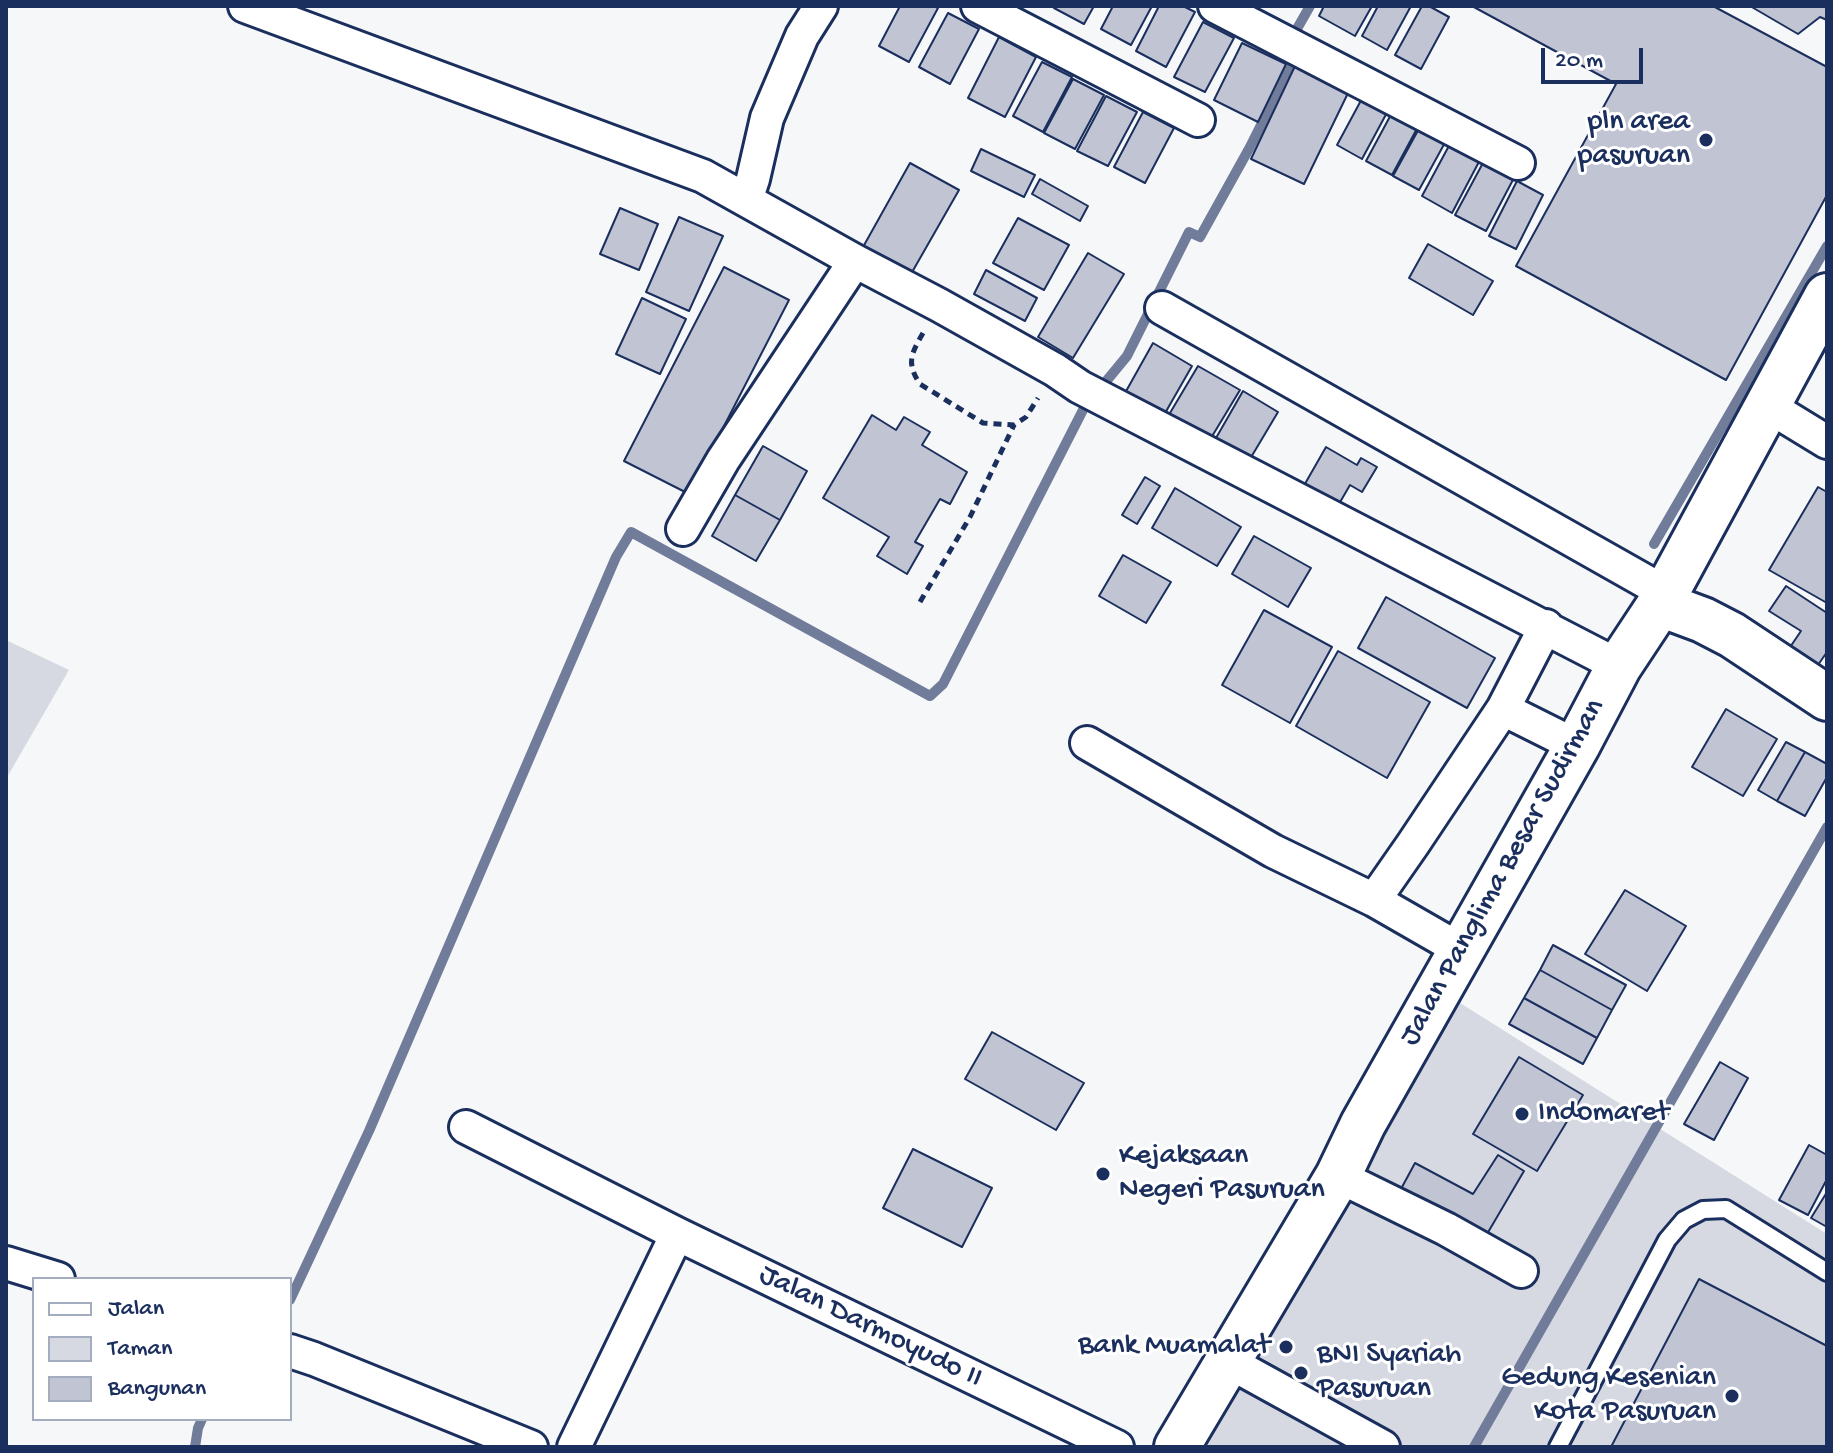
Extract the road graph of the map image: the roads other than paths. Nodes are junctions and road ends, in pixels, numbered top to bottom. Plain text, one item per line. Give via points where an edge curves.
1 (245, 6) edge
2 (821, 6) edge
3 (978, 6) edge
4 (1215, 6) edge
5 (1198, 120) dead end
6 (1518, 163) dead end
7 (746, 200) junction
8 (855, 261) junction
9 (1827, 296) edge
10 (1162, 308) dead end
11 (1768, 406) junction
12 (1827, 442) edge
13 (683, 529) dead end
14 (1663, 598) junction
15 (1546, 626) junction
16 (1619, 666) junction
17 (1827, 698) edge
18 (1503, 709) junction
19 (1087, 743) dead end
20 (1577, 746) junction
21 (1374, 900) junction
22 (1461, 950) junction
23 (466, 1127) dead end
24 (1338, 1176) junction
25 (677, 1234) junction
26 (6, 1263) edge
27 (1521, 1271) dead end
28 (1827, 1272) edge
29 (52, 1277) edge
30 (292, 1352) edge
31 (1227, 1361) junction
32 (531, 1447) edge
33 (574, 1447) edge
34 (1117, 1447) edge
35 (1177, 1447) edge
36 (1383, 1447) edge
37 (1558, 1447) edge

1 - 7 street via 703,176
2 - 7 street via 802,36 767,118
3 - 5 street
4 - 6 street
7 - 8 street
8 - 13 street
8 - 15 street via 1110,402
9 - 11 main road, Jalan Panglima Besar Sudirman
10 - 14 street
11 - 12 street
11 - 14 main road, Jalan Panglima Besar Sudirman
14 - 16 main road, Jalan Panglima Besar Sudirman
14 - 17 main road via 1732,635
15 - 16 street
15 - 18 street
16 - 20 main road, Jalan Panglima Besar Sudirman
18 - 20 street
18 - 21 street
19 - 21 street via 1273,851
20 - 22 main road, Jalan Panglima Besar Sudirman
21 - 22 street
22 - 24 main road, Jalan Panglima Besar Sudirman
23 - 25 street, Jalan Darmoyudo II
24 - 27 street
24 - 31 main road, Jalan Panglima Besar Sudirman
25 - 33 street
25 - 34 street, Jalan Darmoyudo II
26 - 29 street
28 - 37 lane via 1726,1209 1703,1210 1684,1220 1667,1240
30 - 32 street
31 - 35 main road, Jalan Panglima Besar Sudirman
31 - 36 street

